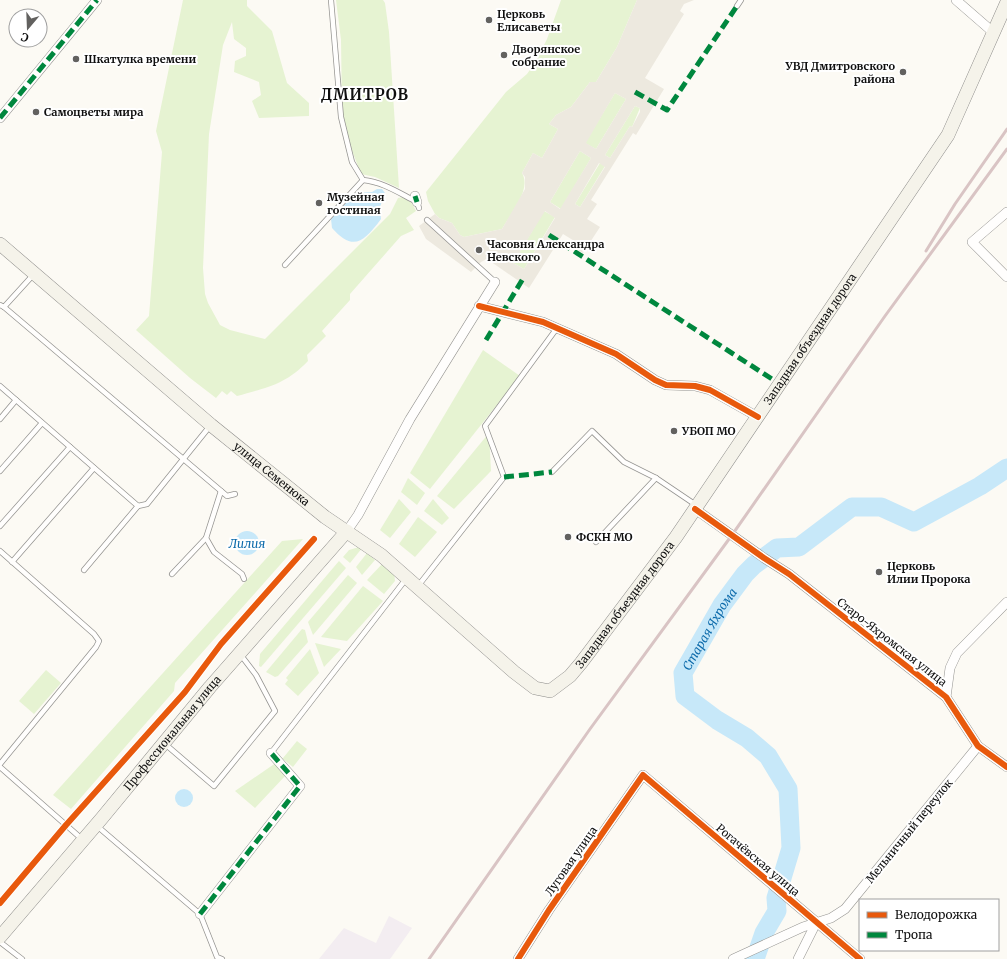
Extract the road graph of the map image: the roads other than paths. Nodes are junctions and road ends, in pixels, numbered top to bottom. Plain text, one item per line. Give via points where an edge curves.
1 (97, 0) edge
2 (331, 0) edge
3 (741, 0) edge
4 (956, 0) edge
5 (1007, 2) edge
6 (737, 6) dead end
7 (994, 33) junction
8 (0, 118) edge
9 (363, 180) junction
10 (417, 202) dead end
11 (1007, 212) edge
12 (427, 220) dead end
13 (0, 244) edge
14 (285, 265) dead end
15 (34, 274) junction
16 (1007, 277) edge
17 (495, 282) joint
18 (2, 306) edge
19 (479, 306) junction
20 (557, 328) junction
21 (0, 386) edge
22 (16, 400) junction
23 (758, 417) junction
24 (0, 419) edge
25 (42, 423) junction
26 (211, 425) junction
27 (70, 447) junction
28 (183, 459) junction
29 (94, 468) junction
30 (0, 471) edge
31 (552, 472) dead end
32 (656, 478) junction
33 (221, 491) junction
34 (235, 494) dead end
35 (138, 506) junction
36 (696, 508) junction
37 (0, 526) edge
38 (346, 531) junction
39 (206, 538) junction
40 (596, 542) dead end
41 (0, 551) edge
42 (12, 562) junction
43 (84, 570) dead end
44 (172, 574) dead end
45 (407, 578) junction
46 (244, 579) dead end
47 (417, 587) junction
48 (1007, 602) edge
49 (239, 653) junction
50 (550, 691) joint
51 (946, 697) junction
52 (164, 742) junction
53 (978, 746) junction
54 (271, 753) joint
55 (0, 764) edge
56 (0, 767) edge
57 (1007, 767) edge
58 (643, 775) joint
59 (96, 825) junction
60 (83, 840) junction
61 (200, 914) junction
62 (816, 923) junction
63 (0, 937) edge
64 (0, 942) edge
65 (22, 959) edge
66 (222, 959) edge
67 (518, 959) edge
68 (733, 959) edge
69 (798, 959) edge
70 (860, 959) edge

1 - 8 street
2 - 9 lane via 341,117 352,162
3 - 6 lane
4 - 7 street
5 - 7 main road, Западная объездная дорога
7 - 23 main road, Западная объездная дорога via 948,135
9 - 10 lane via 380,183
9 - 14 lane
11 - 16 street via 972,242
12 - 17 lane
13 - 15 main road, улица Семенюка
15 - 18 lane
15 - 26 main road, улица Семенюка
17 - 19 street
18 - 28 lane
19 - 20 street
19 - 38 street via 410,419 358,515
20 - 23 street via 616,354 666,385 695,386 710,390
20 - 47 lane via 486,426 504,477
21 - 22 lane
22 - 24 lane
22 - 25 lane
23 - 36 main road, Западная объездная дорога
25 - 27 lane
25 - 30 lane
26 - 28 lane
26 - 38 main road, улица Семенюка
27 - 29 lane
27 - 37 lane
28 - 33 lane
28 - 35 lane via 147,504
29 - 35 lane
29 - 42 lane
31 - 32 lane via 592,431 624,462
32 - 36 lane
32 - 40 lane
33 - 34 lane via 227,496
33 - 39 lane
35 - 43 lane
36 - 50 main road, Западная объездная дорога via 581,663 570,676
36 - 51 street, Старо-Яхромская улица via 789,574
38 - 45 main road, улица Семенюка via 368,545
38 - 49 main road, Профессиональная улица
39 - 44 lane
39 - 46 lane via 214,552 242,574
41 - 42 lane
42 - 55 lane via 99,641
45 - 47 main road, улица Семенюка
45 - 54 lane
47 - 50 main road, улица Семенюка via 535,688
48 - 51 street via 957,652 950,668
49 - 52 main road, Профессиональная улица
49 - 52 lane via 256,675 275,711 214,786
51 - 53 street, Старо-Яхромская улица
52 - 59 main road, Профессиональная улица
53 - 57 street, Старо-Яхромская улица
53 - 62 street, Мельничный переулок via 845,909 832,918
54 - 61 street via 300,786
56 - 60 lane
58 - 62 street, Рогачёвская улица
58 - 67 street, Луговая улица
59 - 60 main road, Профессиональная улица
59 - 61 lane
60 - 63 main road, Профессиональная улица
61 - 66 lane via 217,957
62 - 68 street, Мельничный переулок
62 - 69 street
62 - 70 street, Рогачёвская улица
64 - 65 lane

